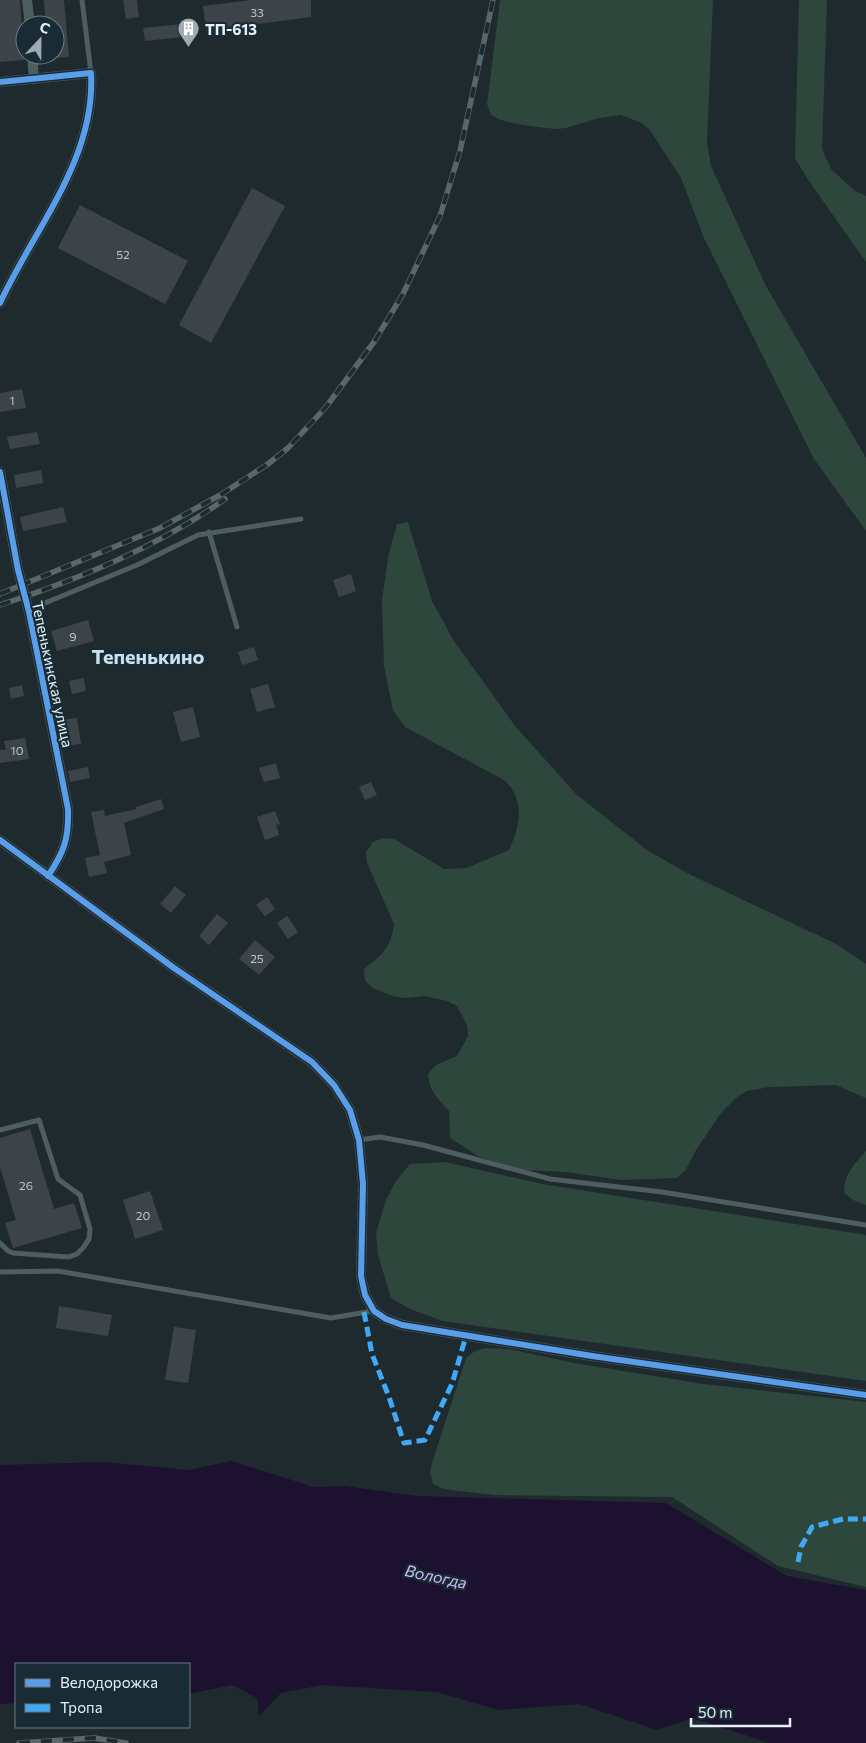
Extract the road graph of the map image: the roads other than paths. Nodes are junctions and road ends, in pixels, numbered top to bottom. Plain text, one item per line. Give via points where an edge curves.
1 (28, 0) edge
2 (82, 0) edge
3 (29, 15) edge
4 (33, 65) edge
5 (91, 73) junction
6 (34, 79) junction
7 (0, 82) edge
8 (0, 303) edge
9 (0, 472) edge
10 (301, 519) dead end
11 (209, 532) junction
12 (29, 612) junction
13 (237, 627) dead end
14 (0, 840) edge
15 (48, 876) junction
16 (0, 1130) edge
17 (358, 1140) junction
18 (866, 1225) edge
19 (0, 1243) edge
20 (0, 1272) edge
21 (374, 1310) junction
22 (866, 1394) edge

1 - 3 street
2 - 5 lane
4 - 6 street
5 - 6 street
5 - 8 street via 92,94 84,136 68,178
6 - 7 street
9 - 12 street, Тепенькинская улица
10 - 11 lane
11 - 12 lane
11 - 13 lane
12 - 15 street, Тепенькинская улица via 68,809 65,847
14 - 15 street
15 - 17 street via 174,968 312,1062 334,1085 350,1110
16 - 19 lane via 39,1120 58,1179 80,1195 90,1230 83,1248 69,1257 13,1253
17 - 18 lane via 380,1137 423,1145 550,1180 662,1192
17 - 21 street via 363,1184 361,1276 364,1295
20 - 21 lane via 58,1271 331,1318
21 - 22 street via 402,1325 592,1356

